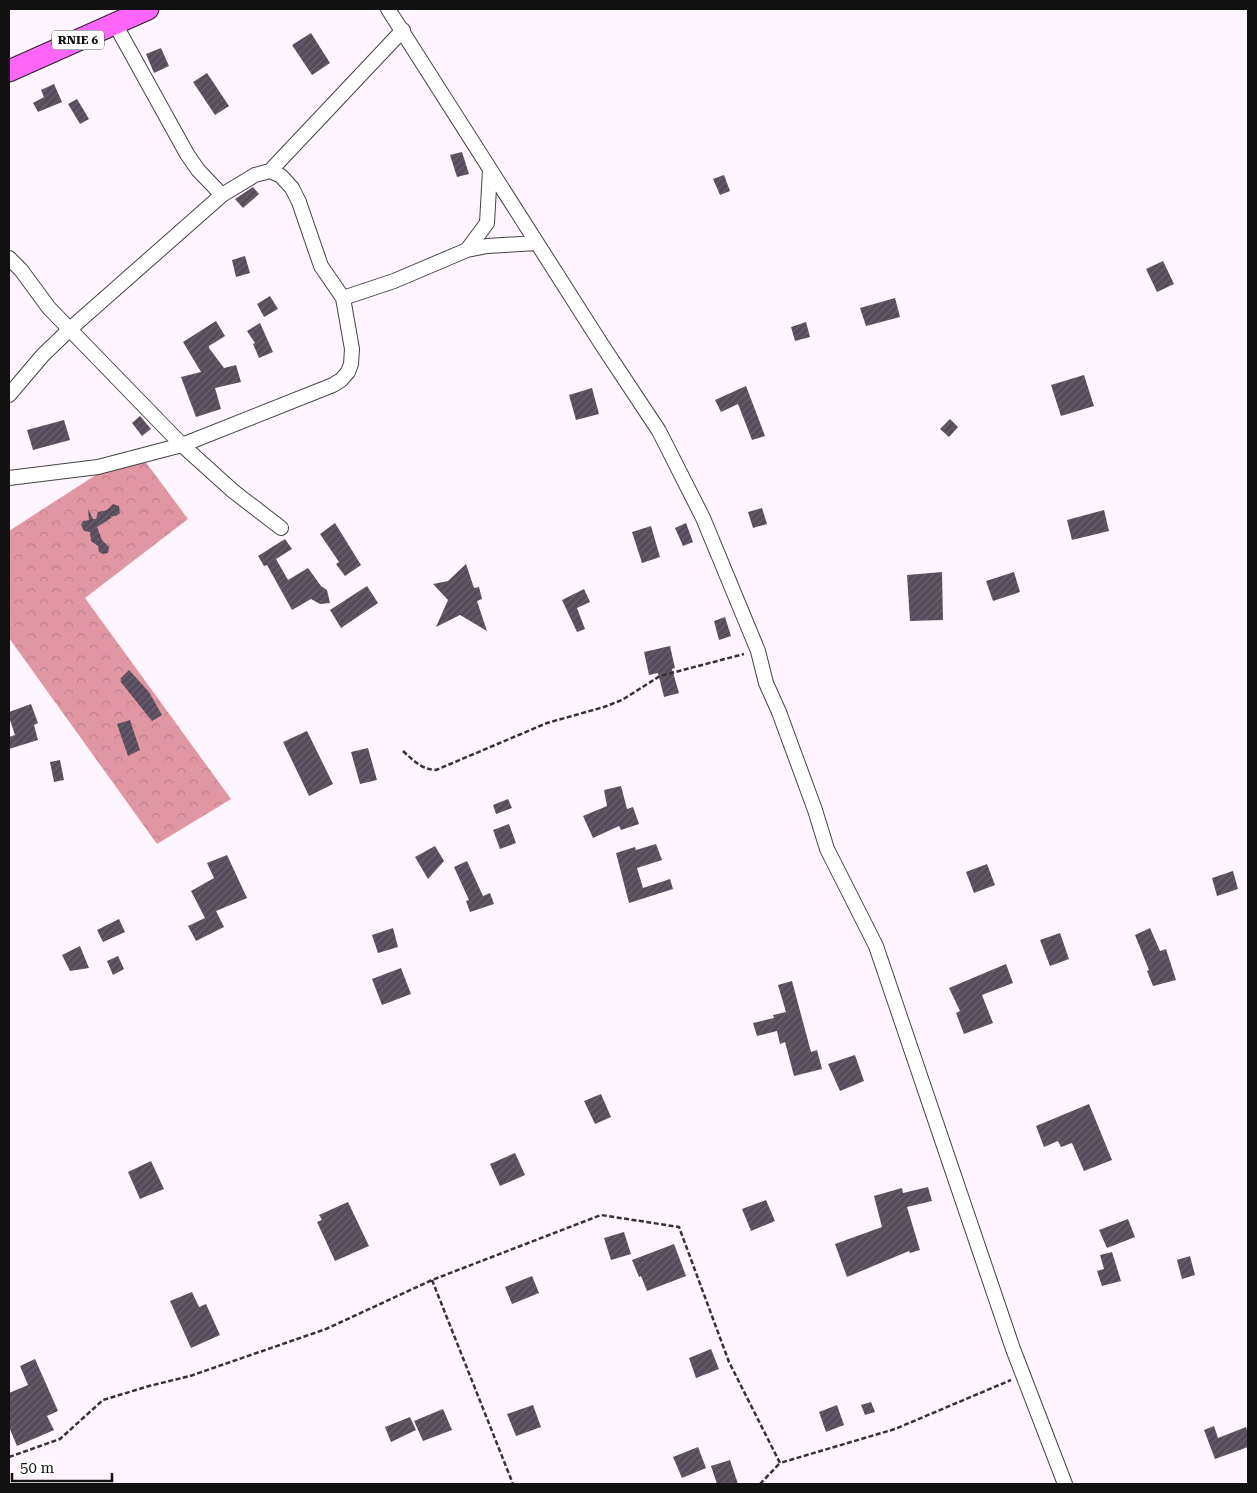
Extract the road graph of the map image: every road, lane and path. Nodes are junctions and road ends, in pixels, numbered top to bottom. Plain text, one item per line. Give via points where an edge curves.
1 (148, 9) edge
2 (388, 9) edge
3 (115, 24) junction
4 (403, 30) junction
5 (9, 71) edge
6 (490, 170) junction
7 (270, 172) junction
8 (222, 195) junction
9 (537, 243) junction
10 (467, 250) junction
11 (9, 258) edge
12 (343, 298) junction
13 (70, 329) junction
14 (9, 395) edge
15 (182, 445) junction
16 (9, 478) edge
17 (281, 528) dead end
18 (758, 651) junction
19 (404, 751) dead end
20 (432, 1280) junction
21 (1023, 1375) junction
22 (9, 1457) edge
23 (780, 1463) junction
24 (513, 1484) edge
25 (760, 1484) edge
26 (1065, 1484) edge

1 - 3 main road, RNIE 6
2 - 4 street
3 - 5 main road, RNIE 6
3 - 8 street via 186,154
4 - 6 street
4 - 7 street
6 - 9 street
6 - 10 street via 487,223
7 - 8 street via 254,175
7 - 12 street via 281,176 292,188 321,266
8 - 13 street
9 - 10 street
9 - 18 street via 660,431 703,518
10 - 12 street via 394,281
11 - 13 street
12 - 15 street via 352,349 351,364 341,380
13 - 14 street
13 - 15 street
15 - 16 street via 98,467
15 - 17 street via 233,492
18 - 19 path via 660,676 613,704 547,723 436,770 426,770
18 - 21 street via 766,683 827,849 876,946
20 - 22 path via 326,1329 190,1376 103,1400 60,1439
20 - 23 path via 601,1215 680,1227 729,1362
20 - 24 path
21 - 23 path via 895,1429
21 - 26 street
23 - 25 path

